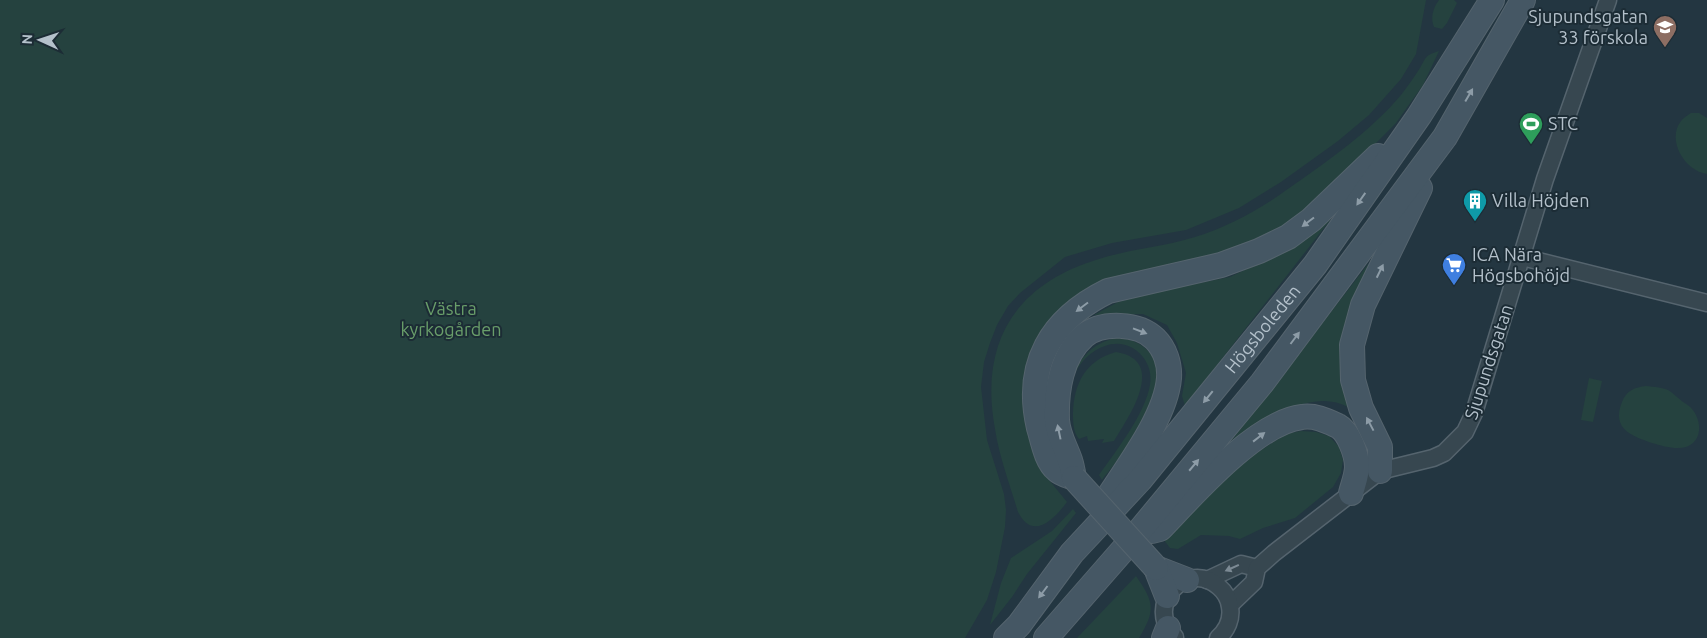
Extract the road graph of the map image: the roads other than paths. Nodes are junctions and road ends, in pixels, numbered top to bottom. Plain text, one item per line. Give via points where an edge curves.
1 (1492, 0) edge
2 (1523, 0) edge
3 (1608, 0) edge
4 (1419, 116) junction
5 (1445, 137) junction
6 (1522, 257) junction
7 (1707, 303) edge
8 (1380, 471) junction
9 (1074, 478) junction
10 (1351, 493) junction
11 (1136, 535) junction
12 (1072, 553) junction
13 (1156, 568) junction
14 (1257, 568) junction
15 (1197, 580) junction
16 (1167, 596) junction
17 (1230, 605) junction
18 (1169, 635) edge
19 (1006, 638) edge
20 (1046, 638) edge
21 (1218, 638) edge

1 - 4 main road, Högsboleden
5 -> 2 main road, Högsboleden
3 - 6 street, Sjupundsgatan via 1545,179
4 -> 9 main road via 1311,220 1288,236 1221,265 1108,291 1072,314 1056,330 1043,351 1037,370 1035,408 1048,456 1056,470
4 -> 12 main road, Högsboleden via 1315,265 1140,480
8 -> 5 main road via 1380,448 1361,408 1353,380 1352,345 1364,305
11 -> 5 main road, Högsboleden via 1262,383
6 - 7 street
6 - 8 street, Sjupundsgatan via 1474,413 1464,432 1444,453
8 - 10 street
9 -> 12 main road via 1057,422 1059,389 1066,362 1075,346 1094,330 1113,326 1148,334 1161,346 1167,359 1166,397 1146,438
9 - 13 main road, bridge
11 -> 10 main road via 1160,530 1227,461 1268,429 1303,416 1325,419 1343,429 1357,468
10 - 14 street
11 - 20 main road, Högsboleden
12 -> 19 main road, Högsboleden
13 - 15 main road
13 - 16 main road
14 -> 15 street via 1241,564
14 - 17 street via 1254,582
15 - 16 street via 1176,585
15 - 17 street via 1222,589
16 - 18 street via 1164,612
17 - 21 street via 1228,623

